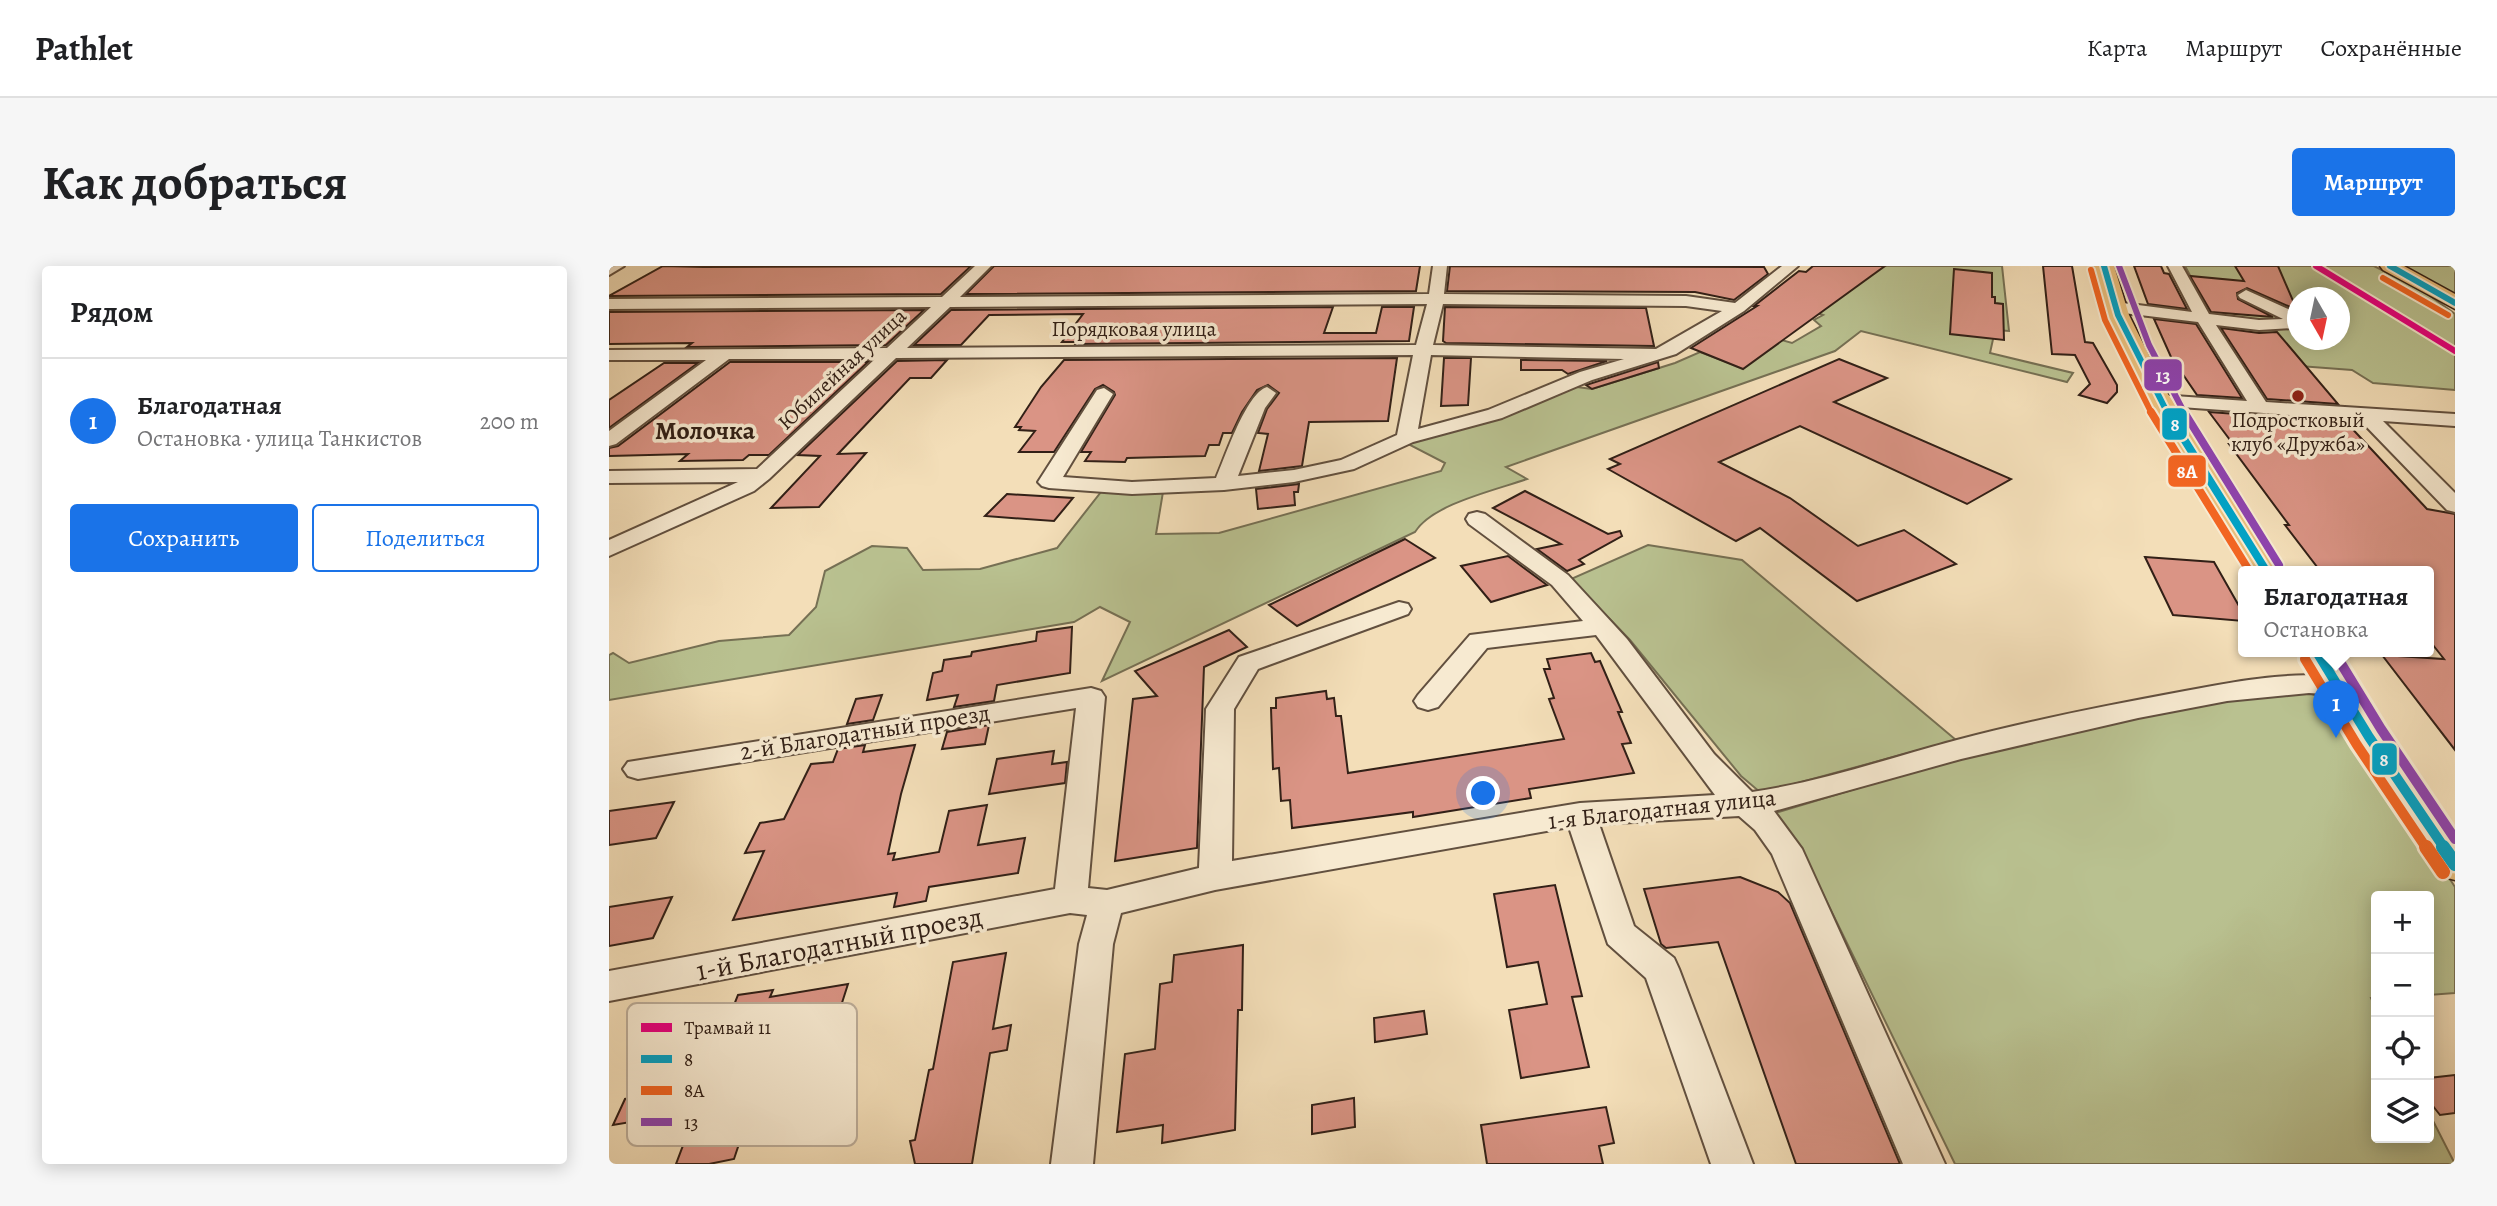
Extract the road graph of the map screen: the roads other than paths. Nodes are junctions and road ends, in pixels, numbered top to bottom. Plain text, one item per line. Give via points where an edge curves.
1 (617, 266) edge
2 (984, 266) edge
3 (1440, 266) edge
4 (1791, 266) edge
5 (2104, 266) edge
6 (2175, 266) edge
7 (2390, 266) edge
8 (609, 271) edge
9 (2246, 295) dead end
10 (1436, 299) junction
11 (949, 302) junction
12 (2455, 303) edge
13 (609, 304) edge
14 (2115, 307) junction
15 (1738, 308) junction
16 (2203, 317) junction
17 (1423, 349) junction
18 (890, 354) junction
19 (1659, 354) junction
20 (609, 355) edge
21 (724, 355) junction
22 (1267, 393) dead end
23 (1104, 394) dead end
24 (2160, 401) junction
25 (2261, 409) junction
26 (2366, 415) junction
27 (2455, 419) edge
28 (1406, 438) junction
29 (609, 440) edge
30 (762, 475) junction
31 (609, 477) edge
32 (1224, 484) junction
33 (2455, 505) edge
34 (1477, 519) dead end
35 (609, 549) edge
36 (2263, 566) edge
37 (1399, 609) dead end
38 (1602, 626) junction
39 (2320, 657) edge
40 (2338, 686) junction
41 (1428, 701) dead end
42 (638, 769) dead end
43 (1747, 804) junction
44 (1580, 814) junction
45 (2455, 864) edge
46 (1215, 877) junction
47 (1070, 900) junction
48 (1107, 903) junction
49 (609, 986) edge
50 (1072, 1164) edge
51 (1732, 1164) edge
52 (1924, 1164) edge

1 - 8 street
2 - 11 street, Юбилейная улица
3 - 10 street
4 - 15 street
5 - 14 main road
6 - 16 street
7 - 12 main road
9 - 16 street via 2276,307 2292,317 2293,323 2259,325
10 - 11 street
10 - 15 street via 1686,301
10 - 17 street
11 - 13 street
11 - 18 street, Юбилейная улица
14 - 16 street
14 - 24 main road
15 - 19 street
16 - 25 street
17 - 18 street, Порядковая улица
17 - 19 street, Порядковая улица
17 - 28 street
18 - 21 street, Порядковая улица
18 - 30 street, Юбилейная улица
19 - 28 street via 1586,376 1495,414
20 - 21 street, Порядковая улица
21 - 29 street
22 - 32 street via 1256,408
23 - 32 street via 1049,482 1132,488
24 - 25 street
24 - 36 main road
25 - 26 street
26 - 27 street
26 - 33 street
28 - 32 street via 1347,465
30 - 31 street
30 - 35 street, Юбилейная улица
34 - 38 street via 1560,580
37 - 46 street via 1248,663 1220,709
38 - 41 street via 1479,641
38 - 43 street via 1705,761
39 - 40 main road
40 - 43 street, 1-я Благодатная улица via 2309,684 2227,692 2163,704
40 - 45 main road
42 - 47 street, 2-й Благодатный проезд via 1091,697
43 - 44 street, 1-я Благодатная улица
43 - 52 street via 1786,849
44 - 46 street, 1-я Благодатная улица
44 - 51 street via 1620,934 1661,969
46 - 48 street, 1-я Благодатная улица
47 - 48 street, 1-й Благодатный проезд
47 - 49 street, 1-й Благодатный проезд
48 - 50 street via 1096,944

